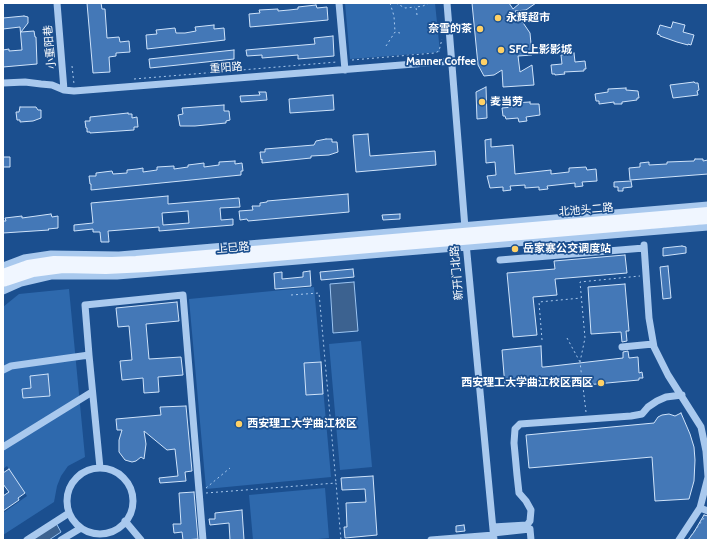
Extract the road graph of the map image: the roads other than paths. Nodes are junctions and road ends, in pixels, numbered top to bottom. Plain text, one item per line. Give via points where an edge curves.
1 (57, 3) edge
2 (339, 3) edge
3 (447, 3) edge
4 (452, 61) junction
5 (345, 70) junction
6 (3, 84) edge
7 (64, 90) junction
8 (708, 205) edge
9 (708, 212) edge
10 (708, 219) edge
11 (708, 227) edge
12 (466, 236) junction
13 (500, 260) dead end
14 (3, 266) edge
15 (3, 274) edge
16 (3, 282) edge
17 (3, 291) edge
18 (653, 344) junction
19 (622, 347) dead end
20 (89, 355) junction
21 (3, 370) edge
22 (92, 392) junction
23 (682, 395) junction
24 (3, 447) edge
25 (100, 468) junction
26 (700, 508) junction
27 (69, 513) junction
28 (707, 514) edge
29 (125, 521) junction
30 (81, 528) junction
31 (493, 534) edge
32 (27, 540) edge
33 (61, 540) edge
34 (141, 540) edge
35 (203, 540) edge
36 (431, 540) edge
37 (531, 540) edge
38 (679, 540) edge

1 - 7 street, 小重阳巷
2 - 5 street
3 - 4 street, 新开门北路
4 - 5 street, 重阳路
4 - 12 street, 新开门北路
5 - 7 street, 重阳路
6 - 7 street, 重阳路 via 25,82 52,85
8 - 12 street
9 - 12 main road, 北池头二路
10 - 12 main road, 北池头二路
11 - 12 street
12 - 14 street via 119,255 51,254 24,258
12 - 15 main road, 上巳路 via 124,262 54,261 28,265
12 - 16 main road, 上巳路 via 123,269 63,268 33,272
12 - 17 street via 117,276 51,276 21,283
12 - 31 street, 新开门北路
13 - 18 street via 644,246
18 - 19 street
18 - 23 street via 668,375
20 - 21 street via 11,366
20 - 22 street
20 - 35 street via 85,305 183,295
22 - 24 street
22 - 25 street
23 - 26 street via 701,427 706,451 708,477
23 - 31 street via 657,401 642,414 520,424 515,429 514,443 519,493 529,505 530,521 527,525
25 - 27 street via 82,473 70,486 67,495
25 - 29 street via 110,470 127,482 132,502
26 - 28 street
26 - 38 street
27 - 30 street
27 - 32 street
29 - 30 street via 118,528 99,534
29 - 34 street
30 - 33 street
31 - 36 street
31 - 37 street via 530,529

